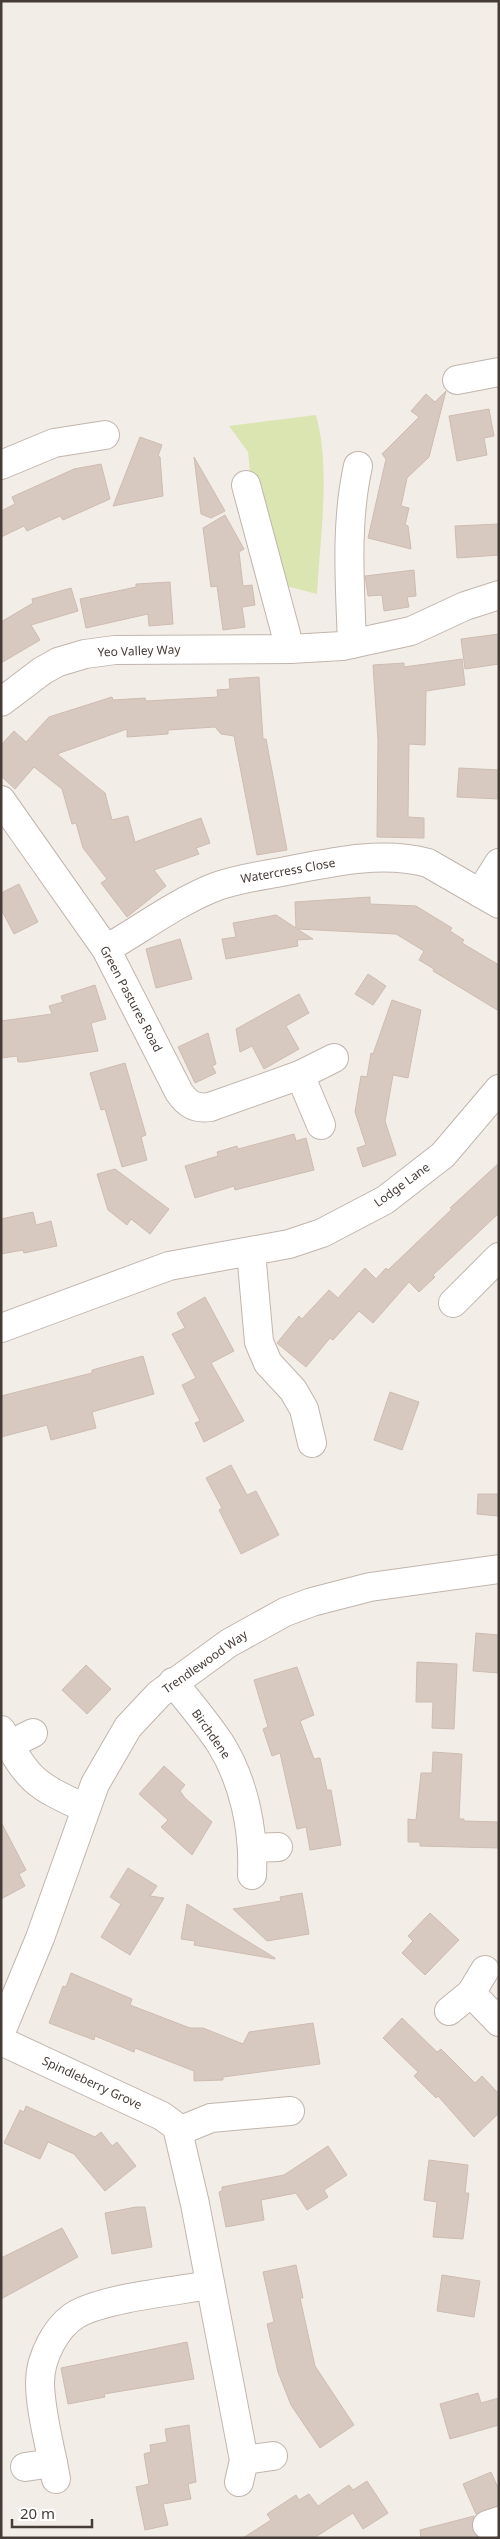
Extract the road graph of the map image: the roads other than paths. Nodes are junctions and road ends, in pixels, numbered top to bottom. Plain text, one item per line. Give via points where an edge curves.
1 (499, 372) edge
2 (457, 380) dead end
3 (104, 435) dead end
4 (1, 465) edge
5 (358, 466) dead end
6 (246, 485) dead end
7 (499, 595) edge
8 (352, 644) junction
9 (290, 650) junction
10 (4, 693) edge
11 (1, 800) edge
12 (499, 863) edge
13 (489, 898) edge
14 (106, 949) junction
15 (334, 1058) dead end
16 (300, 1075) junction
17 (499, 1089) edge
18 (321, 1125) dead end
19 (251, 1252) junction
20 (499, 1258) edge
21 (453, 1303) dead end
22 (1, 1328) edge
23 (312, 1443) dead end
24 (499, 1569) edge
25 (173, 1682) junction
26 (14, 1736) edge
27 (85, 1808) junction
28 (252, 1875) dead end
29 (485, 1970) dead end
30 (471, 1993) junction
31 (449, 2011) dead end
32 (499, 2022) edge
33 (1, 2032) edge
34 (1, 2041) edge
35 (274, 2120) dead end
36 (179, 2131) junction
37 (210, 2285) junction
38 (273, 2456) dead end
39 (25, 2467) dead end

1 - 2 street
3 - 4 street via 54,443
5 - 8 street via 352,492 350,540
6 - 9 street
7 - 8 street, Yeo Valley Way via 465,606 411,631
8 - 9 street, Yeo Valley Way
9 - 10 street, Yeo Valley Way via 98,651 58,662
11 - 14 street, Green Pastures Road
12 - 13 street, Watercress Close
13 - 14 street, Watercress Close via 428,863 390,857 336,861 214,887
14 - 16 street, Green Pastures Road via 178,1092 190,1105 210,1107
15 - 16 street, Green Pastures Road
16 - 18 street
17 - 19 street, Lodge Lane via 443,1154 385,1200 322,1232 289,1244
19 - 22 street, Lodge Lane via 169,1266
19 - 23 street via 259,1342 268,1363 293,1390 304,1409
20 - 21 street
24 - 25 street, Trendlewood Way via 370,1587 312,1602 256,1627
25 - 27 street, Trendlewood Way via 142,1710 122,1735
25 - 28 street, Birchdene via 219,1742 233,1767 246,1811 265,1847
26 - 27 street via 26,1772 40,1786
27 - 33 street, Trendlewood Way via 40,1938
29 - 30 street
30 - 31 street
30 - 32 street
34 - 36 street, Spindleberry Grove via 162,2116
35 - 36 street via 211,2118
36 - 37 street
37 - 38 street via 241,2471
37 - 39 street via 107,2304 76,2315 63,2327 46,2354 40,2378 55,2471

